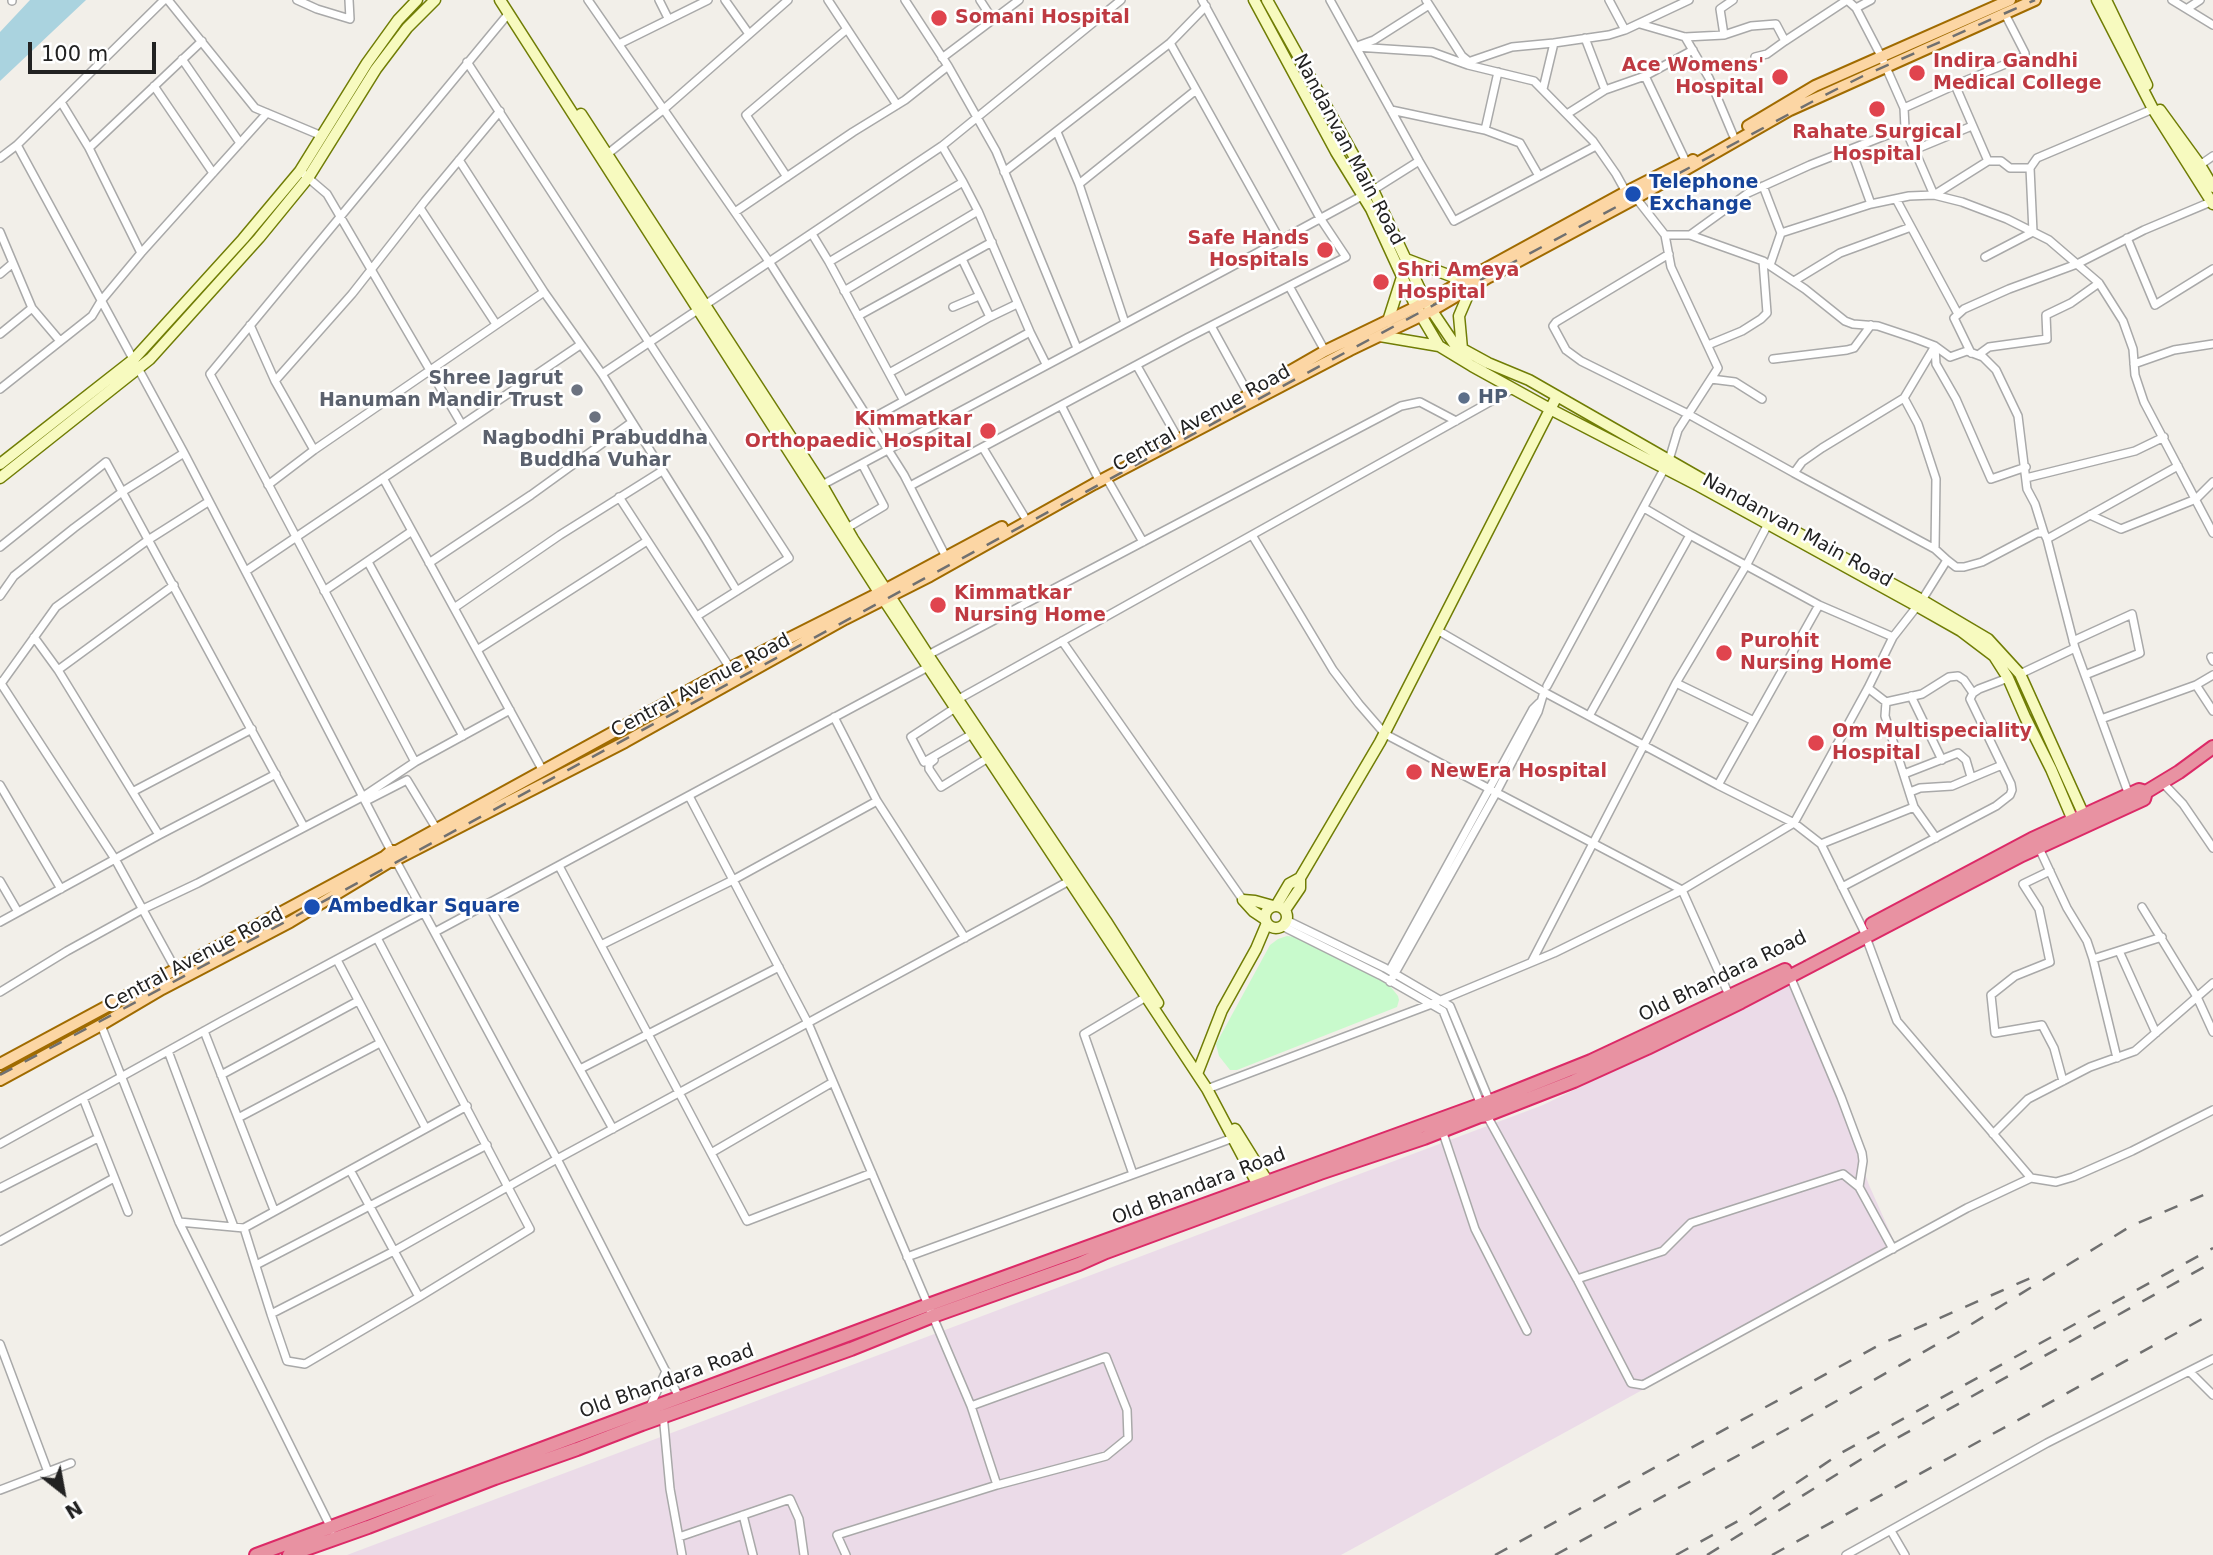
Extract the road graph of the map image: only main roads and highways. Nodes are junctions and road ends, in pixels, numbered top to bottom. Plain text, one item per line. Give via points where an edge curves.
1 (417, 0) edge
2 (435, 0) edge
3 (500, 0) edge
4 (506, 0) edge
5 (1254, 0) edge
6 (1267, 0) edge
7 (2010, 0) edge
8 (2035, 0) edge
9 (2097, 0) edge
10 (2106, 0) edge
11 (2111, 19) junction
12 (1884, 62) junction
13 (605, 156) junction
14 (304, 174) junction
15 (2213, 187) edge
16 (2212, 202) edge
17 (1406, 259) junction
18 (1402, 277) junction
19 (1468, 285) junction
20 (702, 308) junction
21 (1424, 309) junction
22 (1388, 321) junction
23 (1380, 336) junction
24 (1439, 346) junction
25 (1462, 349) junction
26 (1557, 396) junction
27 (1550, 409) junction
28 (0, 464) edge
29 (1667, 464) junction
30 (1102, 477) junction
31 (0, 478) edge
32 (885, 595) junction
33 (1920, 603) junction
34 (955, 703) junction
35 (2213, 747) edge
36 (2081, 822) junction
37 (394, 856) junction
38 (1073, 879) junction
39 (1243, 900) road end
40 (1276, 917) junction
41 (1864, 933) junction
42 (1711, 1010) junction
43 (0, 1064) edge
44 (1198, 1070) junction
45 (0, 1080) edge
46 (1210, 1088) junction
47 (1488, 1108) junction
48 (1265, 1188) junction
49 (663, 1410) junction
50 (334, 1533) junction
51 (309, 1547) edge
52 (256, 1555) edge
53 (289, 1555) edge

1 - 14 main road via 367,63
2 - 14 main road via 376,69
3 - 13 main road
4 - 13 main road
5 - 18 main road
6 - 17 main road, Nandanvan Main Road via 1373,190
7 - 12 main road
8 - 12 main road
9 - 11 main road
10 - 11 main road
11 - 15 main road via 2158,107
11 - 16 main road via 2152,109
12 - 19 main road
12 - 19 main road via 1815,86 1720,146 1626,192
13 - 20 main road
14 - 28 main road via 134,359
14 - 31 main road via 259,238 139,369
17 - 19 main road
17 - 21 main road, Nandanvan Main Road
18 - 21 main road
18 - 22 main road
19 - 21 main road
19 - 25 main road via 1460,316
20 - 32 main road
20 - 32 main road via 822,485
21 - 22 main road, Central Avenue Road
21 - 23 main road
21 - 24 main road
21 - 25 main road, Nandanvan Main Road
22 - 30 main road, Central Avenue Road via 1325,351
23 - 24 main road
23 - 30 main road
24 - 27 main road
25 - 26 main road, Nandanvan Main Road
26 - 27 main road
26 - 29 main road, Nandanvan Main Road
27 - 29 main road
27 - 40 main road via 1385,734 1300,878 1300,888
29 - 33 main road, Nandanvan Main Road
29 - 33 main road via 1768,524
30 - 32 main road
30 - 32 main road, Central Avenue Road via 946,557
32 - 34 main road
32 - 34 main road
32 - 37 main road via 541,786
32 - 37 main road, Central Avenue Road via 730,668 436,828
33 - 36 main road via 1994,656
33 - 36 main road, Nandanvan Main Road via 1988,639 2020,674
34 - 38 main road
34 - 38 main road
35 - 36 highway, Old Bhandara Road via 2147,792 2139,790 2131,799
36 - 41 highway via 2039,848
36 - 41 highway, Old Bhandara Road via 2032,839
37 - 43 main road, Central Avenue Road
37 - 45 main road via 290,922
38 - 44 main road
38 - 44 main road via 1146,997
39 - 40 main road via 1253,911
40 - 44 main road via 1222,1010
41 - 42 highway via 1790,976
41 - 42 highway, Old Bhandara Road via 1729,995
42 - 47 highway, Old Bhandara Road
44 - 46 main road
46 - 48 main road
46 - 48 main road via 1233,1138
47 - 48 highway, Old Bhandara Road
47 - 48 highway via 1442,1130
48 - 49 highway, Old Bhandara Road
49 - 50 highway
49 - 50 highway, Old Bhandara Road via 648,1409
50 - 51 highway, Old Bhandara Road
51 - 52 highway, Old Bhandara Road
51 - 53 highway

